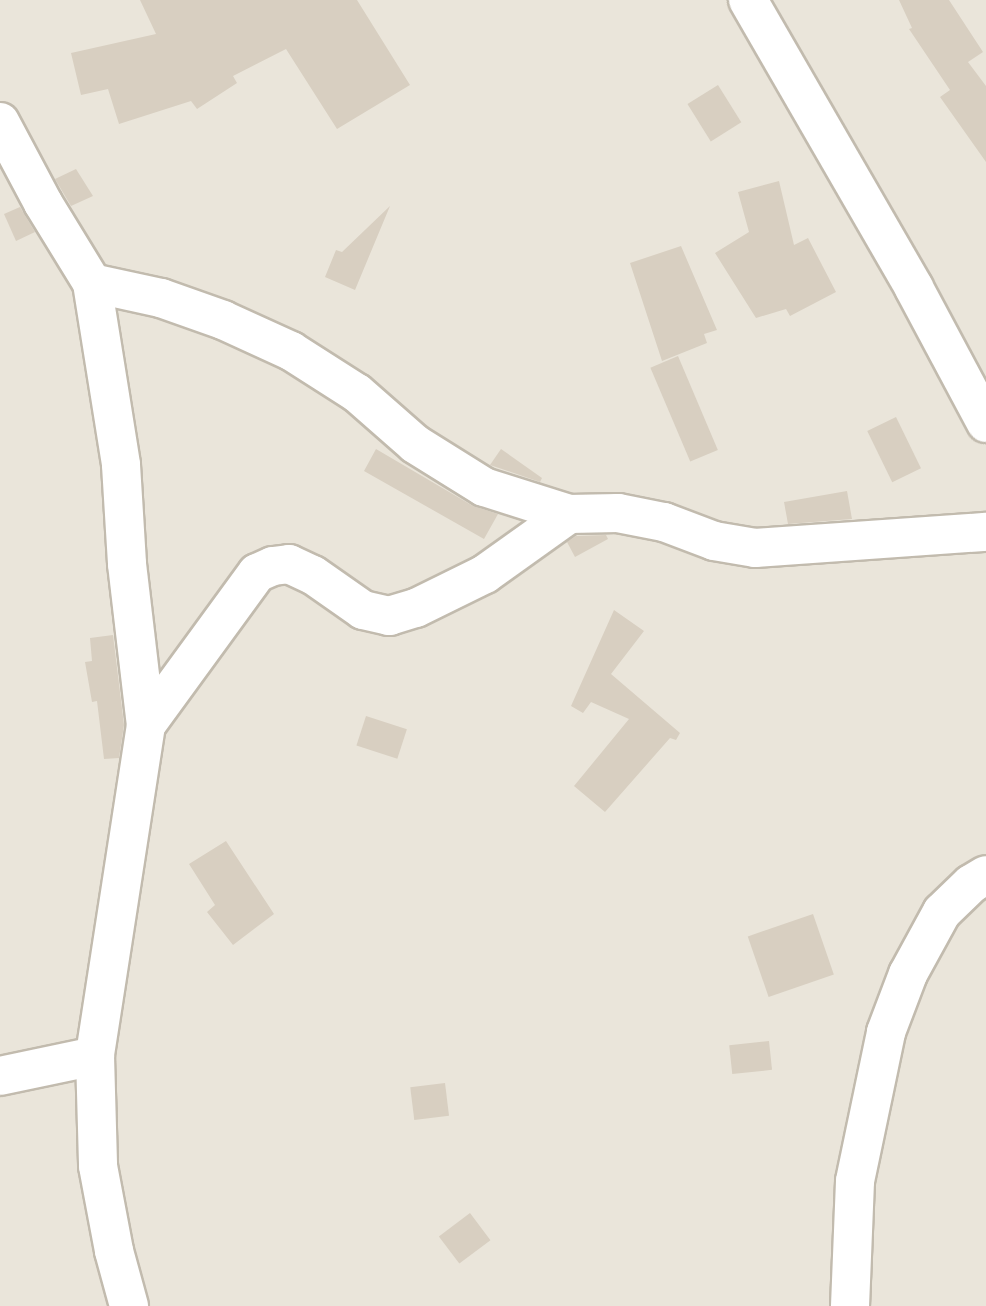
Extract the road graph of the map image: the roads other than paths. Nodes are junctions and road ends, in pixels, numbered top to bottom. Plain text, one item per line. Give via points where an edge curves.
1 (748, 0) edge
2 (0, 122) edge
3 (92, 283) junction
4 (986, 423) edge
5 (569, 514) junction
6 (986, 531) edge
7 (146, 725) junction
8 (986, 875) edge
9 (95, 1056) junction
10 (0, 1076) edge
11 (128, 1306) edge
12 (850, 1306) edge

1 - 4 street
2 - 3 street
3 - 5 street via 161,298 291,351 357,393 415,444 484,486
3 - 7 street via 121,465 127,564
5 - 6 street via 618,513 664,522 713,541 755,548
5 - 7 street via 485,574 389,617 363,610 289,564 257,573
7 - 9 street
8 - 12 street via 942,912 908,974 886,1032 855,1181
9 - 10 street
9 - 11 street via 98,1166

